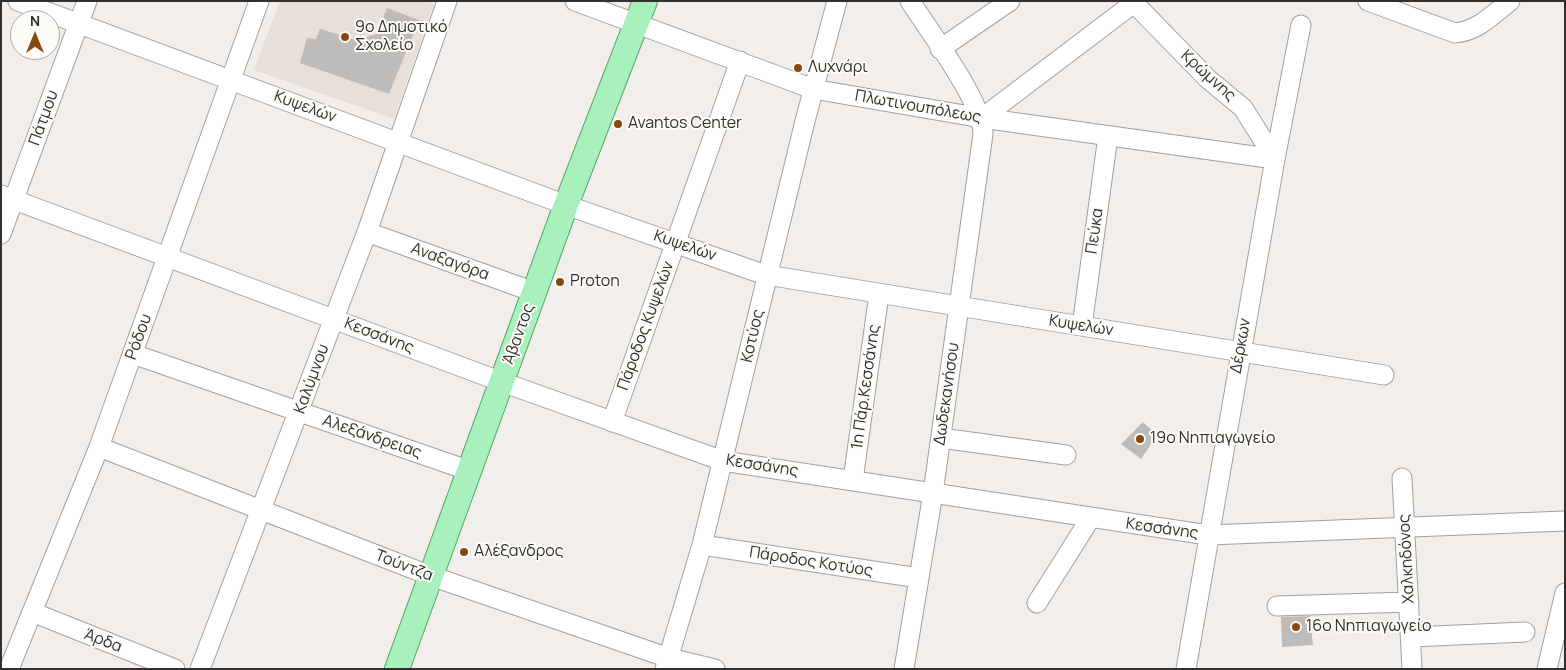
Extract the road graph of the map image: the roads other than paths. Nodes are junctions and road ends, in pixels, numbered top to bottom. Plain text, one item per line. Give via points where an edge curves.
1 (18, 1) edge
2 (87, 1) edge
3 (259, 1) edge
4 (447, 1) edge
5 (575, 1) edge
6 (645, 1) edge
7 (837, 1) edge
8 (910, 1) edge
9 (1010, 1) edge
10 (1368, 1) edge
11 (1510, 1) edge
12 (1133, 2) edge
13 (80, 23) junction
14 (637, 23) junction
15 (1301, 25) dead end
16 (940, 49) junction
17 (740, 61) junction
18 (230, 80) junction
19 (813, 89) junction
20 (982, 118) junction
21 (1108, 136) junction
22 (398, 142) junction
23 (1275, 159) junction
24 (8, 197) edge
25 (566, 205) junction
26 (367, 232) junction
27 (1, 234) edge
28 (676, 243) junction
29 (169, 256) junction
30 (768, 275) junction
31 (534, 292) junction
32 (879, 294) junction
33 (959, 306) junction
34 (333, 318) junction
35 (1082, 326) junction
36 (1240, 352) junction
37 (133, 354) junction
38 (1384, 375) dead end
39 (502, 382) junction
40 (300, 412) junction
41 (612, 422) junction
42 (941, 438) junction
43 (100, 447) junction
44 (1066, 455) dead end
45 (723, 461) junction
46 (470, 471) junction
47 (1402, 478) dead end
48 (853, 480) junction
49 (933, 493) junction
50 (261, 511) junction
51 (1090, 519) junction
52 (1565, 521) edge
53 (1405, 528) junction
54 (1208, 535) junction
55 (702, 546) junction
56 (431, 576) junction
57 (919, 578) junction
58 (1565, 593) edge
59 (1409, 602) junction
60 (1037, 603) dead end
61 (1277, 606) dead end
62 (32, 612) junction
63 (1525, 632) dead end
64 (1411, 636) junction
65 (667, 663) edge
66 (8, 669) edge
67 (175, 669) edge
68 (200, 669) edge
69 (397, 669) edge
70 (715, 669) edge
71 (904, 669) edge
72 (1186, 669) edge
73 (1412, 669) edge
74 (1546, 669) edge

1 - 13 street, Κυψελών
2 - 13 street, Πάτμου
3 - 18 street, Ρόδου
4 - 22 street, Καλύμνου
5 - 14 street, Πλωτινουπόλεως
6 - 14 main road, Άβαντος
7 - 19 street, Κοτύος
8 - 16 street
9 - 16 street
10 - 11 street via 1455,33 1468,32 1479,26
12 - 20 street
12 - 23 street, Κρώμνης via 1208,79 1243,108
13 - 18 street, Κυψελών
13 - 24 street, Πάτμου
14 - 17 street, Πλωτινουπόλεως
14 - 25 main road, Άβαντος
15 - 23 street, Δέρκων
16 - 20 street
17 - 19 street, Πλωτινουπόλεως
17 - 28 street, Πάροδος Κυψελών
18 - 22 street, Κυψελών
18 - 29 street, Ρόδου
19 - 20 street, Πλωτινουπόλεως
19 - 30 street, Κοτύος
20 - 21 street, Πλωτινουπόλεως
20 - 33 street, Δωδεκανήσου via 984,134
21 - 23 street, Πλωτινουπόλεως
21 - 35 street, Πεύκα
22 - 25 street, Κυψελών
22 - 26 street, Καλύμνου
23 - 36 street, Δέρκων
24 - 27 street, Πάτμου
24 - 29 street, Κεσσάνης
25 - 28 street, Κυψελών
25 - 31 main road, Άβαντος
26 - 31 street, Αναξαγόρα
26 - 34 street, Καλύμνου
28 - 30 street, Κυψελών
28 - 41 street, Πάροδος Κυψελών
29 - 34 street, Κεσσάνης
29 - 37 street, Ρόδου
30 - 32 street, Κυψελών
30 - 45 street, Κοτύος
31 - 39 main road, Άβαντος
32 - 33 street, Κυψελών
32 - 48 street, 1η Πάρ.Κεσσάνης
33 - 35 street, Κυψελών
33 - 42 street, Δωδεκανήσου
34 - 39 street, Κεσσάνης
34 - 40 street, Καλύμνου
35 - 36 street, Κυψελών
36 - 38 street, Κυψελών
36 - 54 street, Δέρκων
37 - 40 street, Αλεξάνδρειας
37 - 43 street, Ρόδου
39 - 41 street, Κεσσάνης
39 - 46 main road, Άβαντος
40 - 46 street, Αλεξάνδρειας
40 - 50 street, Καλύμνου
41 - 45 street, Κεσσάνης
42 - 44 street
42 - 49 street, Δωδεκανήσου
43 - 50 street, Τούντζα
43 - 62 street, Ρόδου
45 - 48 street, Κεσσάνης
45 - 55 street, Κοτύος
46 - 56 main road, Άβαντος
47 - 53 street, Χαλκηδόνος
48 - 49 street, Κεσσάνης
49 - 51 street, Κεσσάνης
49 - 57 street, Δωδεκανήσου
50 - 56 street, Τούντζα
50 - 68 street, Καλύμνου
51 - 54 street, Κεσσάνης
51 - 60 street
52 - 53 street, Κεσσάνης
53 - 54 street, Κεσσάνης
53 - 59 street, Χαλκηδόνος
54 - 72 street, Δέρκων
55 - 57 street, Πάροδος Κοτύος
55 - 65 street, Κοτύος
56 - 65 street, Τούντζα
56 - 69 main road, Άβαντος
57 - 71 street, Δωδεκανήσου
58 - 74 street
59 - 61 street
59 - 64 street, Χαλκηδόνος
62 - 66 street, Ρόδου
62 - 67 street, Άρδα
63 - 64 street
64 - 73 street, Χαλκηδόνος
65 - 70 street, Τούντζα

